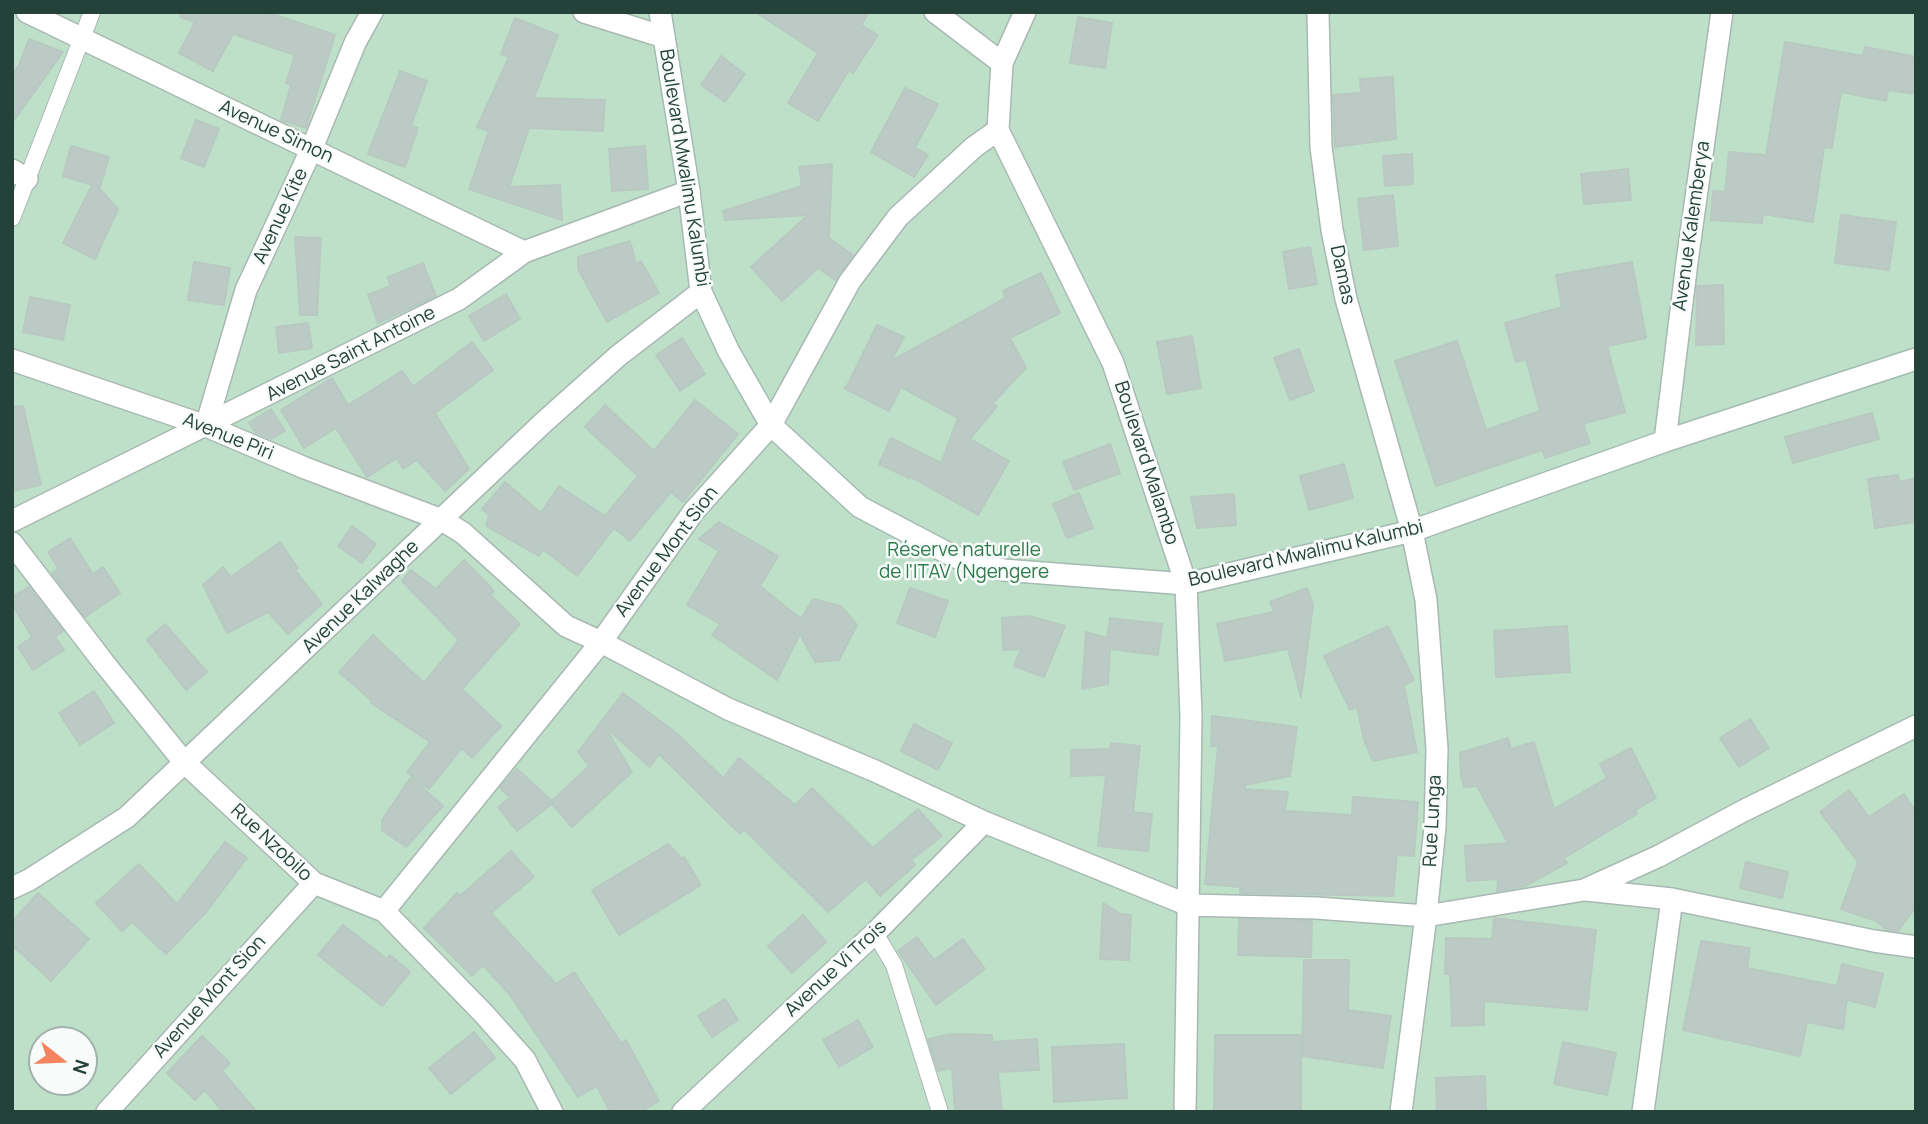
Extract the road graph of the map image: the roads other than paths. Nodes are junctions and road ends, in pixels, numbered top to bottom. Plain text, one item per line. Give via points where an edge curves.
1 (27, 12) edge
2 (92, 12) edge
3 (372, 12) edge
4 (584, 12) edge
5 (660, 12) edge
6 (934, 12) edge
7 (1025, 12) edge
8 (1318, 12) edge
9 (1722, 12) edge
10 (82, 37) junction
11 (664, 37) junction
12 (1002, 63) junction
13 (998, 130) junction
14 (312, 148) junction
15 (20, 175) edge
16 (689, 191) junction
17 (12, 218) edge
18 (524, 252) junction
19 (701, 292) junction
20 (1916, 359) edge
21 (12, 360) edge
22 (771, 425) junction
23 (206, 426) junction
24 (1665, 441) junction
25 (442, 520) junction
26 (12, 521) edge
27 (1412, 531) junction
28 (12, 543) edge
29 (1186, 584) junction
30 (601, 642) junction
31 (1916, 726) edge
32 (184, 762) junction
33 (984, 822) junction
34 (314, 883) junction
35 (12, 888) edge
36 (1584, 890) junction
37 (1672, 899) junction
38 (1188, 905) junction
39 (384, 911) junction
40 (1426, 916) junction
41 (875, 933) junction
42 (1916, 947) edge
43 (107, 1112) edge
44 (552, 1112) edge
45 (683, 1112) edge
46 (940, 1112) edge
47 (1185, 1112) edge
48 (1401, 1112) edge
49 (1643, 1112) edge

1 - 10 street, Avenue Simon
2 - 10 lane
3 - 14 street, Avenue Kite
4 - 11 street
5 - 11 street, Boulevard Mwalimu Kalumbi
6 - 12 street
7 - 12 street, Boulevard Malambo
8 - 27 street, Damas via 1321,147 1332,230 1346,299
9 - 24 street, Avenue Kalemberya
10 - 14 street, Avenue Simon
10 - 15 lane
11 - 16 street, Boulevard Mwalimu Kalumbi
12 - 13 street, Boulevard Malambo
13 - 22 street, Avenue Mont Sion via 898,217 850,281
13 - 29 street, Boulevard Malambo via 1113,363
14 - 18 street, Avenue Simon
14 - 23 street, Avenue Kite via 246,290
15 - 17 lane
16 - 18 street, Avenue Saint Antoine
16 - 19 street, Boulevard Mwalimu Kalumbi
18 - 23 street, Avenue Saint Antoine via 459,299
19 - 22 street, Boulevard Mwalimu Kalumbi
19 - 25 street, Avenue Kalwaghe via 618,356
20 - 24 street, Boulevard Mwalimu Kalumbi
21 - 23 street, Avenue Piri
22 - 29 street, Boulevard Mwalimu Kalumbi via 860,507 955,557 1003,570
22 - 30 street, Avenue Mont Sion via 694,511
23 - 25 street, Avenue Piri
23 - 26 street, Avenue Saint Antoine
24 - 27 street, Boulevard Mwalimu Kalumbi
25 - 30 street, Avenue Piri via 463,533 566,626
25 - 32 street, Avenue Kalwaghe
27 - 29 street, Boulevard Mwalimu Kalumbi
27 - 40 street, Rue Lunga via 1426,600 1437,749
28 - 32 street, Rue Nzobilo
29 - 38 street, Boulevard Malambo via 1191,716
30 - 33 street, Avenue Piri via 729,709
30 - 39 street, Avenue Mont Sion
31 - 36 street
32 - 34 street, Rue Nzobilo
32 - 35 street, Avenue Kalwaghe via 127,817
33 - 38 street, Avenue Piri
33 - 41 street, Avenue Vi Trois
34 - 39 street, Rue Nzobilo
34 - 43 street, Avenue Mont Sion
36 - 37 street
36 - 40 street
37 - 42 street
37 - 49 street
38 - 40 street
38 - 47 street, Boulevard Malambo
39 - 44 street, Rue Nzobilo via 524,1060
40 - 48 street, Rue Lunga
41 - 45 street, Avenue Vi Trois
41 - 46 lane via 894,965

